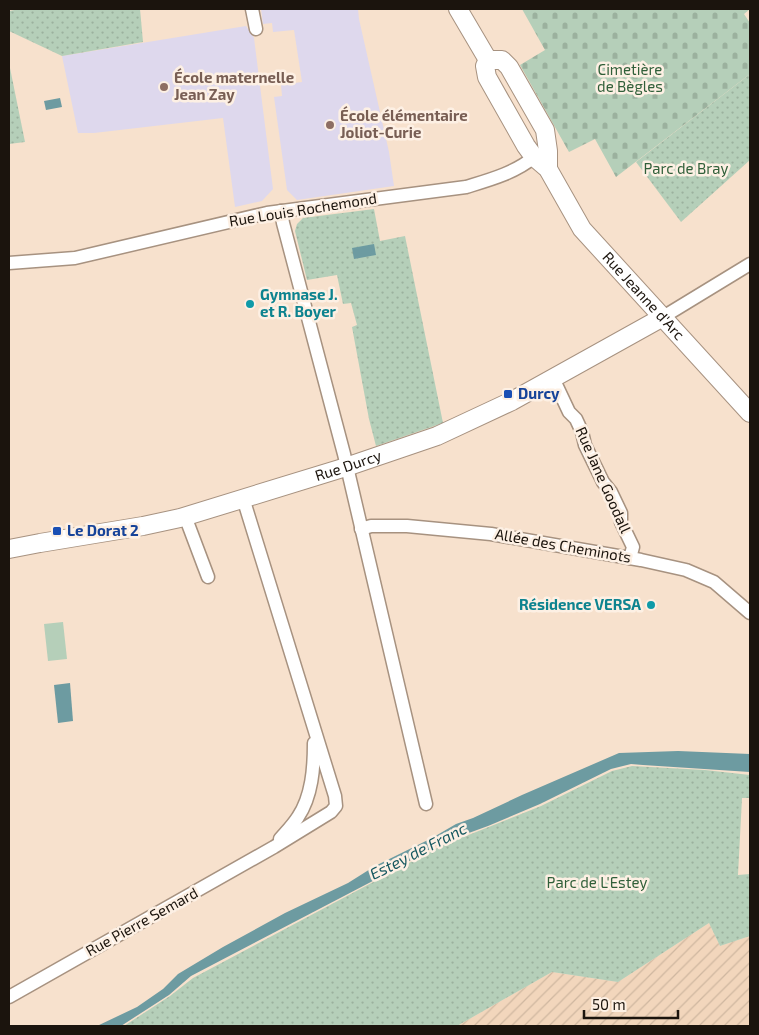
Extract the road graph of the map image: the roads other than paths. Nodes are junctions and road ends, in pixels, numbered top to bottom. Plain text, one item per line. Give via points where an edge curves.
1 (252, 9) edge
2 (458, 9) edge
3 (256, 28) dead end
4 (488, 60) junction
5 (534, 157) junction
6 (548, 169) junction
7 (281, 211) junction
8 (9, 263) edge
9 (750, 264) edge
10 (663, 317) junction
11 (553, 378) junction
12 (750, 413) edge
13 (346, 467) junction
14 (243, 498) junction
15 (185, 516) junction
16 (361, 529) junction
17 (9, 549) edge
18 (630, 558) junction
19 (208, 576) dead end
20 (750, 613) edge
21 (314, 731) junction
22 (426, 804) dead end
23 (274, 847) junction
24 (9, 997) edge

1 - 3 street
2 - 4 street, Rue Jeanne d'Arc
4 - 5 street, Rue Jeanne d'Arc via 485,66 487,77
4 - 6 street, Rue Jeanne d'Arc via 502,60 509,66 545,130
5 - 6 street, Rue Jeanne d'Arc
5 - 7 street, Rue Louis Rochemond via 494,178 466,187
6 - 10 street, Rue Jeanne d'Arc via 582,229
7 - 8 street, Rue Louis Rochemond via 75,258
7 - 13 street
9 - 10 street
10 - 11 street, Rue Durcy
10 - 12 street, Rue Jeanne d'Arc
11 - 13 street, Rue Durcy via 437,436
11 - 18 street, Rue Jane Goodall via 569,412 576,419 602,482 621,513 621,522 633,547
13 - 14 street, Rue Durcy
13 - 16 street
14 - 15 street, Rue Durcy
14 - 21 street, Rue Pierre Semard
15 - 17 street, Rue Durcy
15 - 19 street
16 - 18 street, Allée des Cheminots via 406,526 491,534
16 - 22 street
18 - 20 street, Allée des Cheminots via 686,570 714,582
21 - 23 street, Rue Pierre Semard via 312,779 307,795 299,816
21 - 23 street, Rue Pierre Semard via 336,806
23 - 24 street, Rue Pierre Semard

